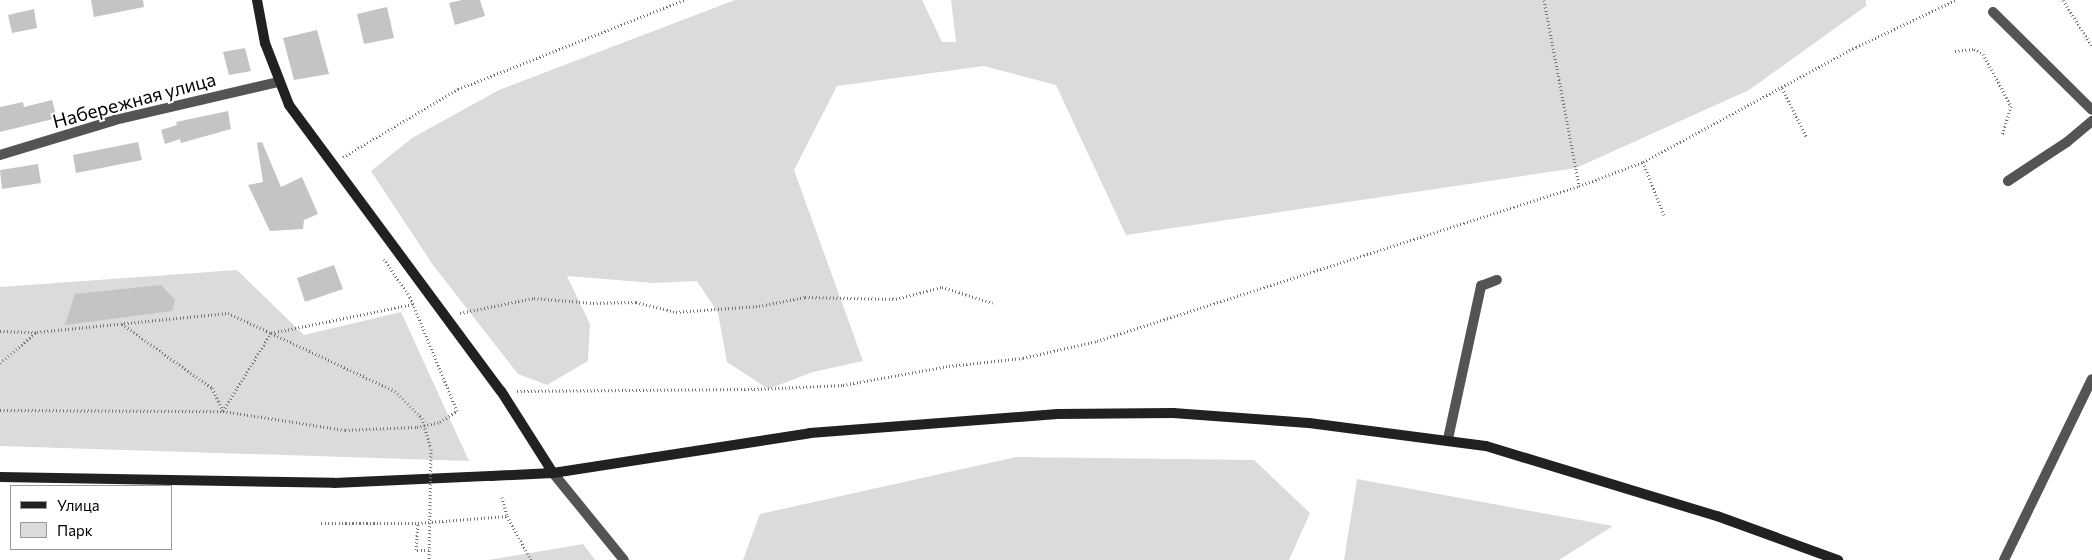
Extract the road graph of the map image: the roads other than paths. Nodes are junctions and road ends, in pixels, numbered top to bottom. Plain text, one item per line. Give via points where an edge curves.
1 (257, 0) edge
2 (1993, 12) dead end
3 (278, 82) junction
4 (2092, 110) edge
5 (2092, 121) edge
6 (0, 156) edge
7 (2008, 181) dead end
8 (1497, 280) dead end
9 (2092, 379) edge
10 (1448, 439) junction
11 (553, 473) junction
12 (0, 477) edge
13 (624, 560) edge
14 (1838, 560) edge
15 (2004, 560) edge

1 - 3 main road
2 - 4 street
3 - 6 street, Набережная улица via 115,120
3 - 11 main road via 301,125 501,391
5 - 7 street via 2067,142
8 - 10 street via 1481,286
9 - 15 street
10 - 11 main road via 1173,412 1057,414 810,433
10 - 14 main road via 1486,446 1614,483
11 - 12 main road via 334,484
11 - 13 street

